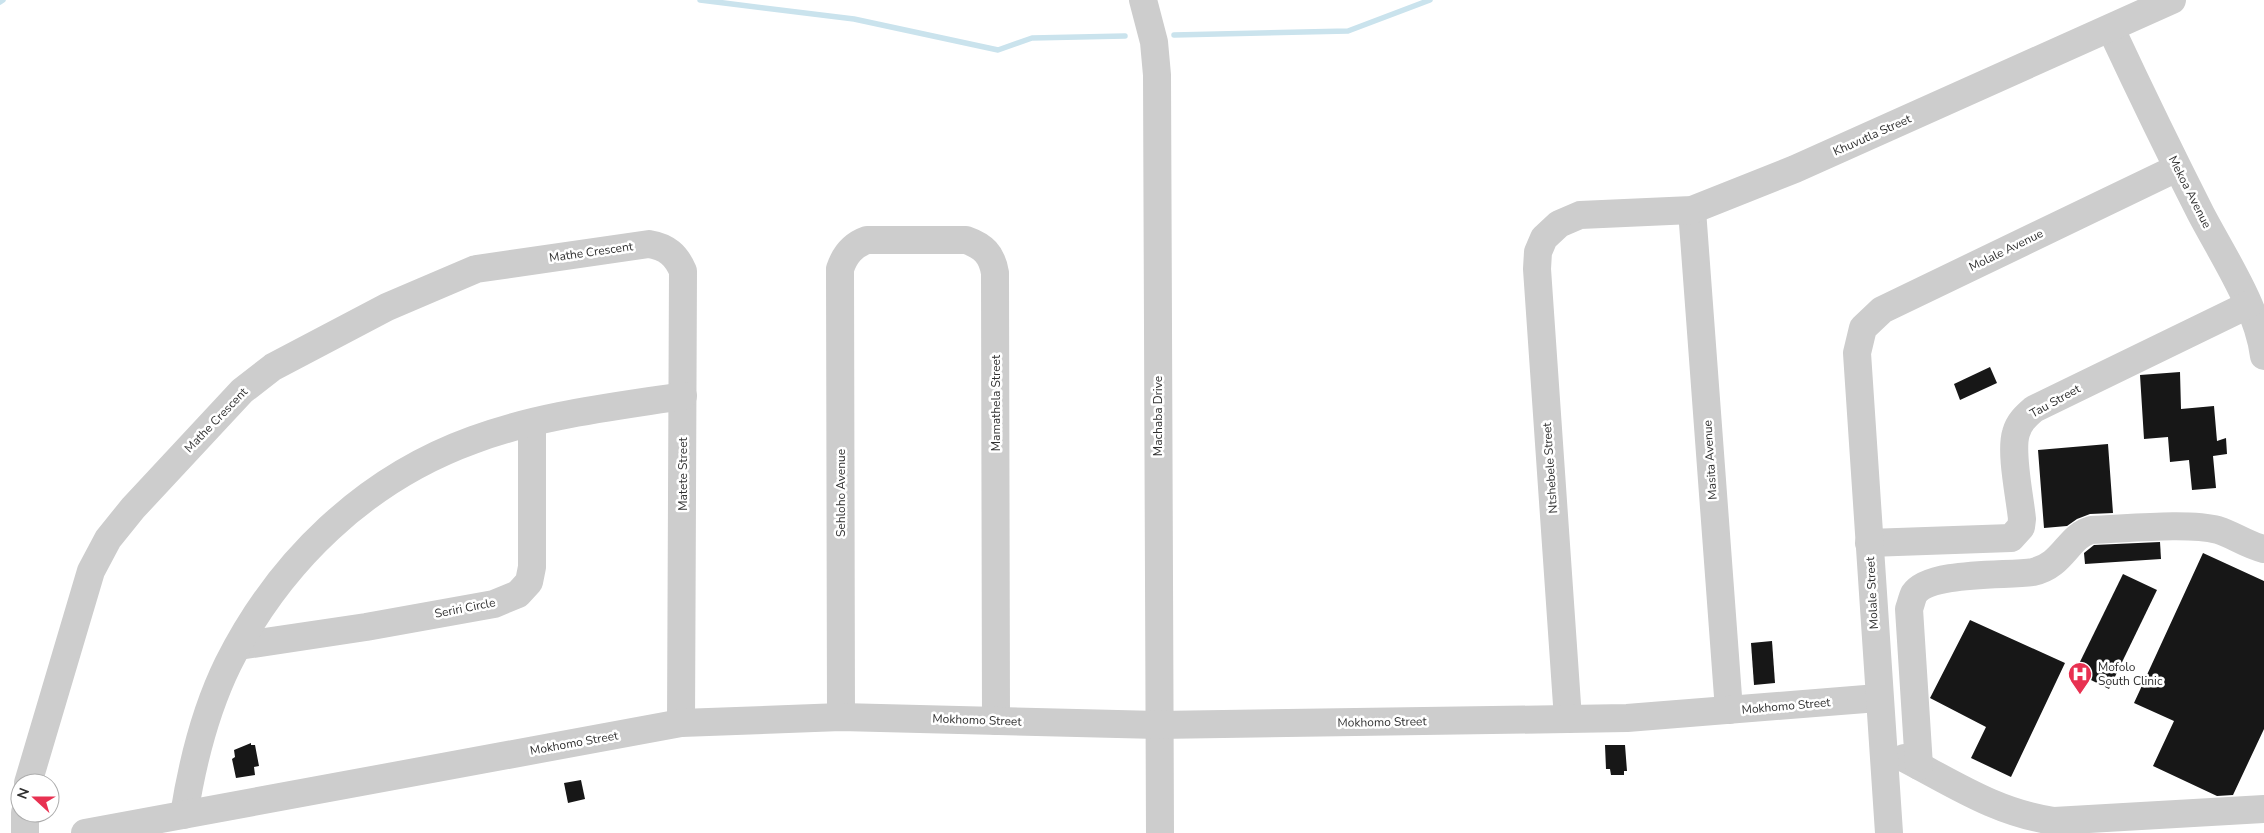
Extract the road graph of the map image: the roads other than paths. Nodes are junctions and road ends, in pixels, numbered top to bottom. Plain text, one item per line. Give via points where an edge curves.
1 (1144, 0) edge
2 (2172, 0) edge
3 (2111, 29) junction
4 (2177, 168) junction
5 (1692, 210) junction
6 (1559, 224) joint
7 (649, 244) joint
8 (840, 269) joint
9 (2248, 305) junction
10 (1857, 353) joint
11 (2264, 356) edge
12 (683, 396) junction
13 (532, 424) junction
14 (1869, 543) junction
15 (2264, 549) edge
16 (239, 646) junction
17 (1878, 698) junction
18 (1729, 710) junction
19 (841, 717) junction
20 (1568, 720) junction
21 (996, 721) junction
22 (681, 723) junction
23 (1158, 725) junction
24 (1882, 747) junction
25 (1919, 766) junction
26 (31, 773) edge
27 (2264, 809) edge
28 (184, 815) junction
29 (84, 833) edge
30 (1160, 833) edge
31 (1889, 833) edge

1 - 23 street, Machaba Drive via 1154,42 1157,75
2 - 3 street, Khuvutla Street
3 - 4 street, Mekoa Avenue
3 - 5 street, Khuvutla Street via 1795,169
4 - 9 street, Mekoa Avenue
4 - 10 street, Molale Avenue via 1882,310 1863,328
5 - 6 street, Khuvutla Street via 1580,214
5 - 18 street, Masita Avenue
6 - 20 street, Ntshebele Street via 1544,238 1538,252 1537,270
7 - 12 street, Matete Street via 671,252 683,271
7 - 26 street, Mathe Crescent via 476,269 387,308 273,367 242,391 108,539 91,570
8 - 19 street, Sehloho Avenue
8 - 21 street, Mamathela Street via 850,250 867,240 966,240 977,244 994,262
9 - 11 street, Mekoa Avenue via 2262,341
9 - 14 street, Tau Street via 2034,409 2022,420 2015,433 2014,446 2022,519 2021,528 2011,538
10 - 14 street, Molale Street
12 - 13 street via 560,416
12 - 22 street, Matete Street
13 - 16 street via 473,440 412,467 378,487 345,513 297,560 265,602
13 - 16 street, Seriri Circle via 532,566 529,582 518,594 494,604
14 - 17 street, Molale Street
15 - 25 street via 2218,530 2195,527 2091,530 2084,532 2066,552 2043,569 1941,579 1921,588 1914,595 1909,609
16 - 28 street via 228,664 202,730
17 - 18 street, Mokhomo Street
17 - 24 street, Molale Street
18 - 20 street, Mokhomo Street
19 - 21 street, Mokhomo Street
19 - 22 street, Mokhomo Street
20 - 23 street, Mokhomo Street
21 - 23 street, Mokhomo Street
22 - 28 street, Mokhomo Street
23 - 30 street, Machaba Drive
24 - 25 street
24 - 31 street, Molale Street
25 - 27 street via 2002,809 2054,821
28 - 29 street, Mokhomo Street

